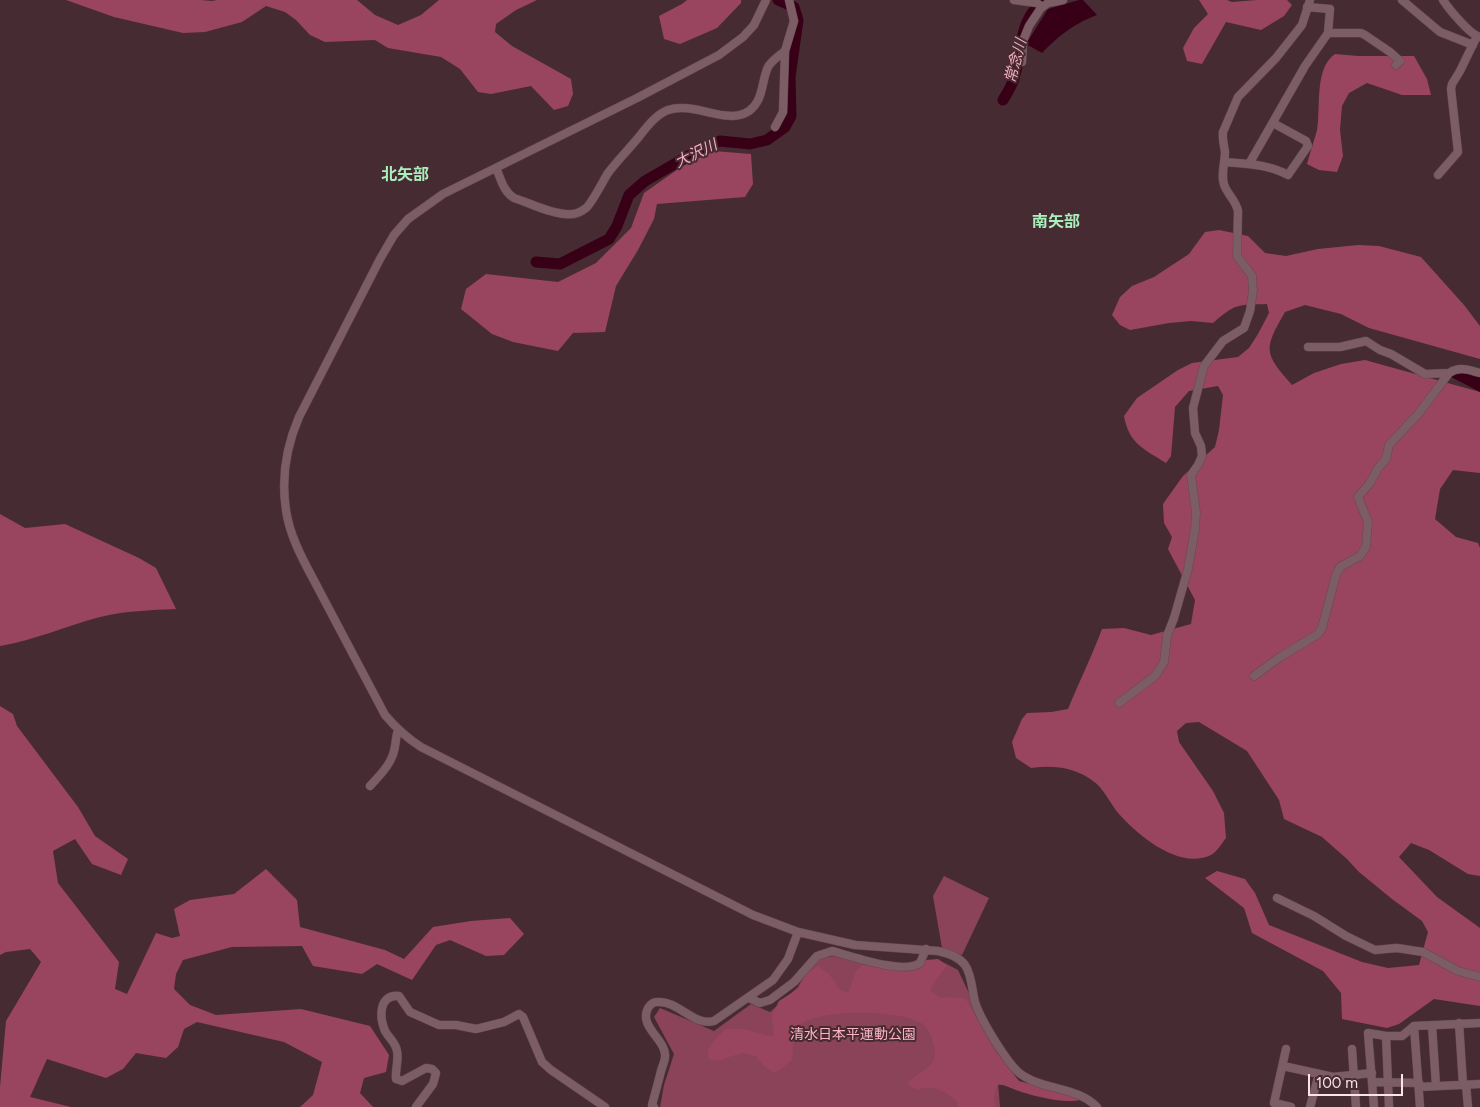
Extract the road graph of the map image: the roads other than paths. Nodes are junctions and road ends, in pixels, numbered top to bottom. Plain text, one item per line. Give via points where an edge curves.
1 (766, 0) edge
2 (789, 0) edge
3 (1014, 0) edge
4 (1061, 0) edge
5 (1402, 0) edge
6 (1443, 0) edge
7 (1309, 4) edge
8 (1042, 7) junction
9 (1328, 33) junction
10 (1478, 36) edge
11 (1472, 45) junction
12 (784, 51) junction
13 (1022, 62) dead end
14 (1396, 66) dead end
15 (1273, 123) junction
16 (775, 126) dead end
17 (1224, 162) junction
18 (1249, 164) junction
19 (496, 168) junction
20 (1438, 174) dead end
21 (1308, 346) dead end
22 (1449, 373) junction
23 (1480, 373) edge
24 (1254, 676) dead end
25 (1119, 703) dead end
26 (398, 730) junction
27 (370, 786) dead end
28 (1277, 898) dead end
29 (798, 932) junction
30 (926, 949) junction
31 (1480, 977) edge
32 (749, 998) junction
33 (1459, 1023) junction
34 (1480, 1023) edge
35 (1432, 1025) junction
36 (1414, 1026) junction
37 (1386, 1036) junction
38 (1286, 1049) dead end
39 (1352, 1049) dead end
40 (1282, 1066) junction
41 (1319, 1074) junction
42 (1354, 1075) junction
43 (1372, 1077) junction
44 (1387, 1082) junction
45 (1480, 1084) edge
46 (1419, 1085) junction
47 (1465, 1085) junction
48 (1436, 1086) junction
49 (651, 1106) edge
50 (416, 1107) edge
51 (605, 1107) edge
52 (1097, 1107) edge
53 (1291, 1107) edge
54 (1310, 1107) edge
55 (1356, 1107) edge
56 (1374, 1107) edge
57 (1389, 1107) edge
58 (1420, 1107) edge
59 (1468, 1107) edge

1 - 19 street via 744,37 719,55
2 - 12 street via 794,21
3 - 8 street
4 - 8 street
5 - 11 street via 1440,32
6 - 10 street
7 - 9 street via 1330,8
7 - 17 street via 1302,25 1238,97 1223,132
8 - 13 street via 1023,41
9 - 14 street via 1361,33 1400,61
9 - 15 street
10 - 11 street
11 - 20 street via 1451,89 1458,152
12 - 16 street via 784,112
12 - 19 street via 769,66 757,102 742,115 724,116 691,108 667,110 652,121 609,172 588,207 581,211 562,214 514,198 505,189
15 - 18 street
15 - 18 street via 1306,141 1308,146 1288,175
17 - 18 street
17 - 25 street via 1225,188 1237,204 1238,256 1252,276 1250,311 1244,328 1223,341 1204,366 1200,377 1193,408 1202,456 1191,475 1195,529 1188,569 1167,636 1164,662 1155,676
19 - 26 street via 423,207 394,235 299,417 285,458 286,511 295,544 385,715
21 - 22 street via 1340,348 1366,340 1425,374
22 - 23 street via 1462,368
22 - 24 street via 1389,445 1386,459 1358,497 1368,522 1366,548 1360,556 1340,567 1322,628 1318,634
26 - 27 street via 392,757
26 - 29 street via 421,747 737,907
28 - 31 street via 1375,950 1397,948 1423,952 1458,971
29 - 30 street via 856,945
29 - 32 street via 783,968
30 - 32 street via 920,963 910,967 825,952 812,960 794,982 770,1000 760,1003
30 - 52 street via 948,954 965,966 981,1017 1016,1070 1030,1080 1079,1095
32 - 49 street via 709,1023 663,1003 656,1002 650,1006 646,1019 664,1047 665,1056
33 - 34 street
33 - 35 street
33 - 47 street
35 - 36 street
35 - 48 street
36 - 37 street via 1402,1036
36 - 46 street
37 - 43 street via 1368,1033
37 - 44 street
38 - 40 street
39 - 42 street
40 - 41 street
40 - 53 street via 1274,1103
41 - 42 street via 1333,1077
41 - 54 street
42 - 43 street
42 - 55 street
43 - 44 street
43 - 56 street
44 - 46 street
44 - 57 street
45 - 47 street
46 - 48 street
46 - 58 street
47 - 48 street
47 - 59 street
50 - 51 street via 433,1084 436,1073 426,1068 402,1081 396,1079 397,1050 382,1024 381,1005 393,996 399,996 410,1012 438,1025 476,1028 504,1022 519,1014 542,1062

